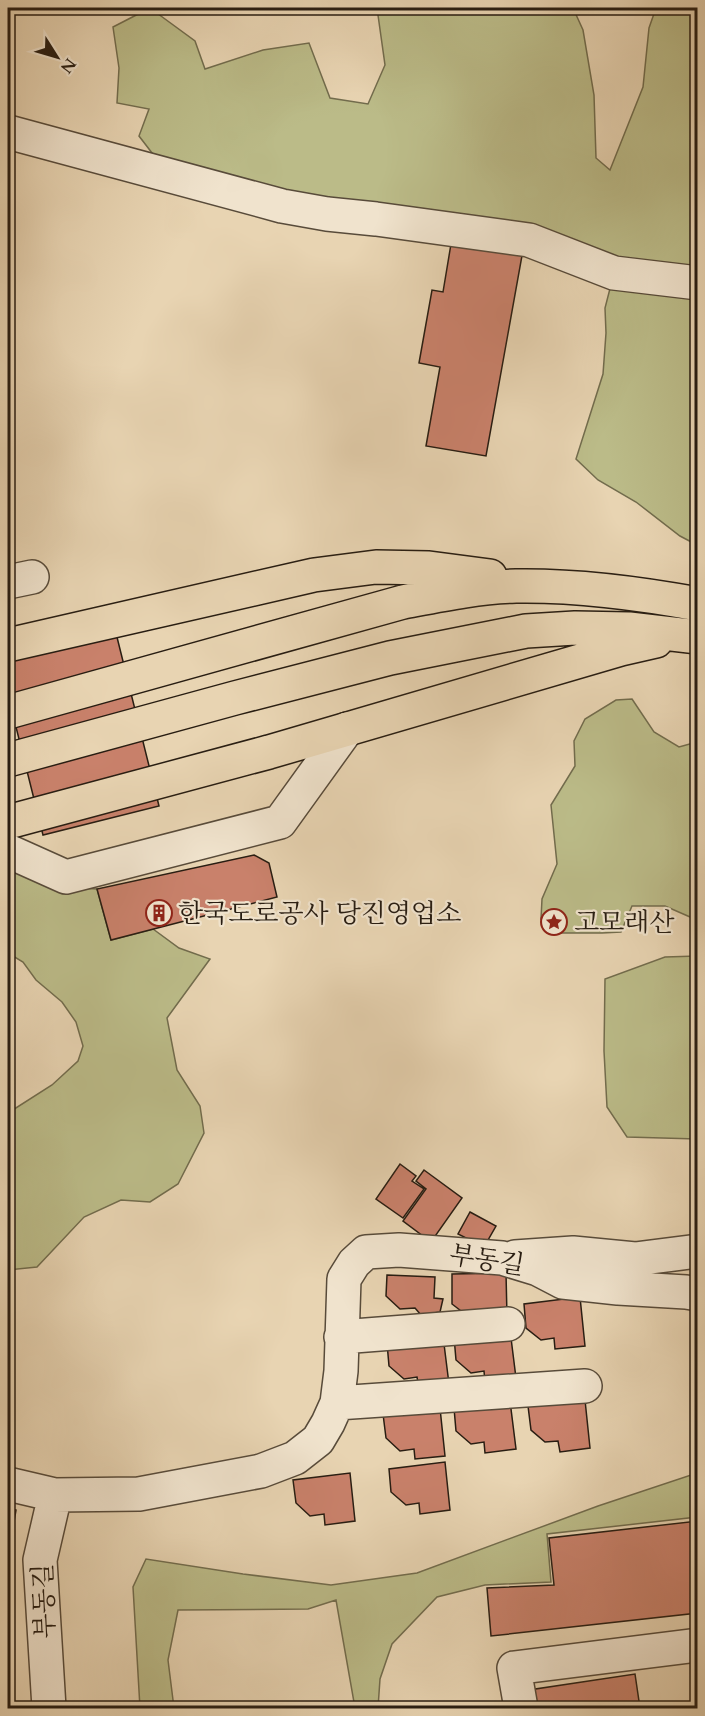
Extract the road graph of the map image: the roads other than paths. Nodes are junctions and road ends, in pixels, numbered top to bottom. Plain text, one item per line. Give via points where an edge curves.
1 (8, 132) edge
2 (698, 284) edge
3 (575, 588) junction
4 (698, 604) edge
5 (692, 636) edge
6 (8, 645) edge
7 (8, 712) edge
8 (347, 729) junction
9 (8, 760) edge
10 (8, 822) edge
11 (8, 851) edge
12 (698, 1251) edge
13 (502, 1258) junction
14 (698, 1294) edge
15 (508, 1324) dead end
16 (341, 1337) junction
17 (585, 1386) dead end
18 (337, 1403) junction
19 (8, 1484) edge
20 (55, 1495) junction
21 (698, 1646) edge
22 (49, 1708) edge
23 (521, 1708) edge

1 - 2 street via 282,206 529,240 614,273
3 - 4 highway
3 - 6 highway via 429,568 376,567 314,575
3 - 7 highway via 489,588 403,602
5 - 8 highway via 621,649
5 - 9 highway via 618,629 526,631 390,658
8 - 10 highway
8 - 11 street via 280,822 66,877
12 - 13 street via 635,1259 573,1253
13 - 14 street, 부동길 via 563,1282
13 - 16 street, 부동길 via 399,1250 366,1252 344,1279
15 - 16 street
16 - 18 street, 부동길
17 - 18 street
18 - 20 street, 부동길 via 318,1440 295,1458 261,1471 139,1494
19 - 20 street, 부동길
20 - 22 street, 부동길 via 40,1560
21 - 23 street via 514,1668

